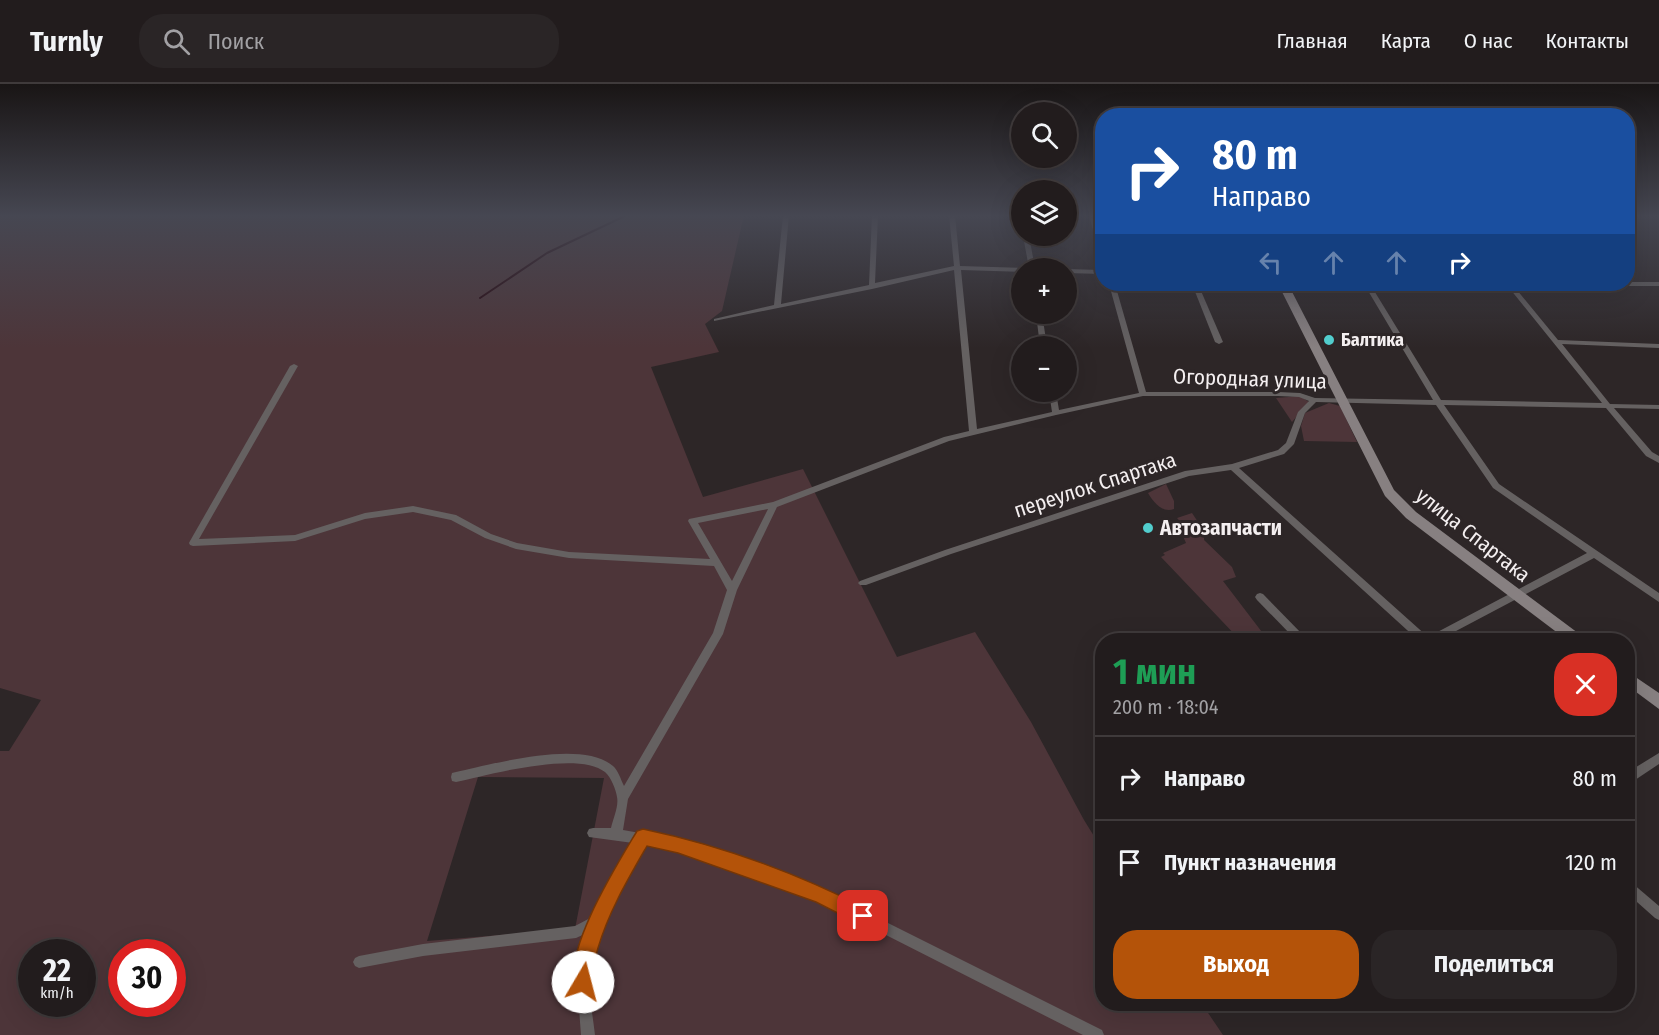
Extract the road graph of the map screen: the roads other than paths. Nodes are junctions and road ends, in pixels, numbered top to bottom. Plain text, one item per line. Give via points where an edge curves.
1 (782, 259) edge
2 (873, 259) edge
3 (955, 259) edge
4 (955, 268) junction
5 (1011, 270) edge
6 (1077, 271) edge
7 (1095, 272) edge
8 (1635, 284) edge
9 (1659, 284) edge
10 (872, 287) junction
11 (1114, 291) edge
12 (1198, 291) edge
13 (1286, 291) edge
14 (1371, 291) edge
15 (1515, 291) edge
16 (777, 307) junction
17 (717, 320) dead end
18 (1219, 342) dead end
19 (1556, 342) junction
20 (1659, 346) edge
21 (294, 366) dead end
22 (1143, 394) junction
23 (1314, 400) junction
24 (1340, 400) junction
25 (1054, 402) edge
26 (1438, 402) junction
27 (1607, 405) junction
28 (1659, 407) edge
29 (1056, 413) junction
30 (973, 432) junction
31 (1659, 460) edge
32 (1233, 467) junction
33 (774, 505) junction
34 (1595, 553) junction
35 (715, 563) junction
36 (863, 583) dead end
37 (732, 590) junction
38 (1518, 596) junction
39 (1260, 597) dead end
40 (1659, 598) edge
41 (1295, 633) edge
42 (1416, 633) edge
43 (1445, 633) edge
44 (1568, 633) edge
45 (1635, 683) edge
46 (1659, 702) edge
47 (1659, 758) edge
48 (1635, 773) edge
49 (456, 777) dead end
50 (623, 798) junction
51 (593, 834) dead end
52 (616, 834) junction
53 (643, 837) junction
54 (1635, 893) edge
55 (1659, 914) edge
56 (598, 920) junction
57 (359, 962) dead end
58 (588, 1035) edge
59 (1097, 1035) edge

1 - 16 street
2 - 10 street
3 - 4 street
4 - 5 street
4 - 10 street
4 - 30 street
6 - 7 street
8 - 9 street
10 - 16 street
11 - 22 street
12 - 18 street
13 - 24 street, улица Спартака
14 - 26 street
15 - 19 street
16 - 17 street
19 - 20 street
19 - 27 street
21 - 35 street via 193,543 295,538 365,516 413,509 453,517 516,546 569,555
22 - 23 street, Огородная улица via 1278,394
22 - 29 street, Огородная улица
23 - 24 street, Огородная улица
23 - 32 street, переулок Спартака via 1302,412 1290,444 1281,452
24 - 26 street, Огородная улица
24 - 38 street, улица Спартака via 1392,496
25 - 29 street
26 - 27 street, Огородная улица
26 - 34 street via 1496,486
27 - 28 street, Огородная улица
27 - 31 street via 1649,454
29 - 30 street, Огородная улица
30 - 33 street, Огородная улица
32 - 36 street, переулок Спартака via 1188,473
32 - 42 street
33 - 35 street, Огородная улица via 692,521
33 - 37 street
34 - 38 street
34 - 40 street
35 - 37 street
37 - 50 street via 718,634
38 - 43 street
38 - 44 street, улица Спартака
39 - 41 street
45 - 46 street
47 - 48 street
49 - 50 street via 580,757 600,762 610,770
50 - 52 street
51 - 52 street
52 - 53 street
53 - 56 street
53 - 59 street via 678,845 820,895
54 - 55 street
56 - 57 street via 576,932 423,950
56 - 58 street via 587,951 583,982

